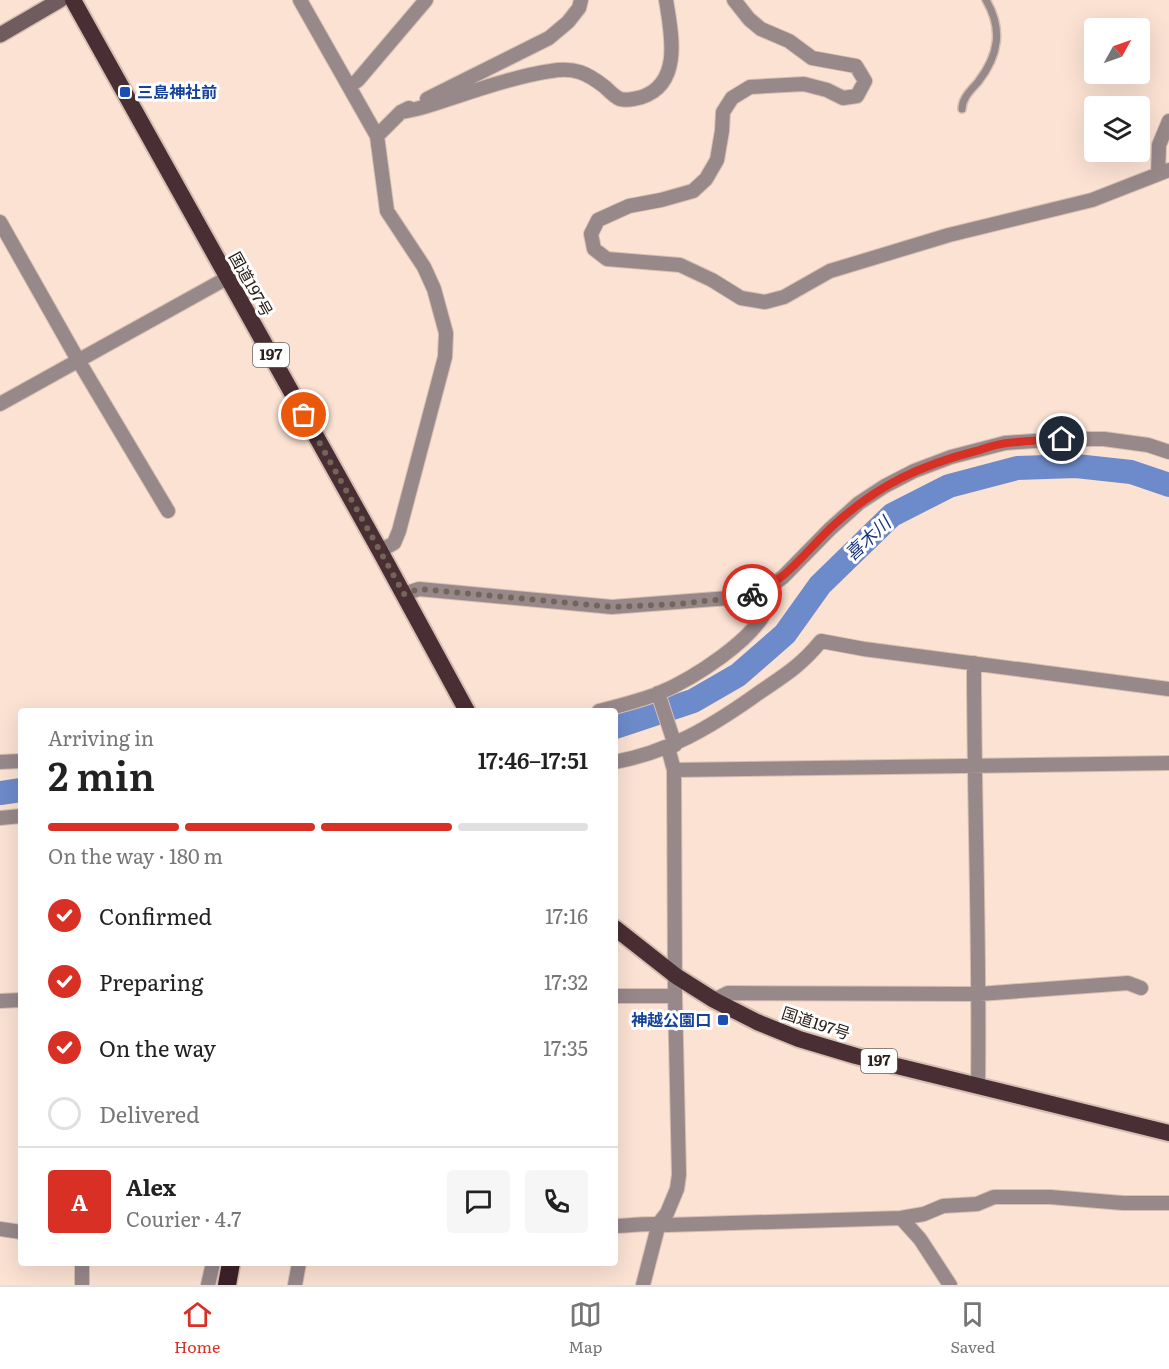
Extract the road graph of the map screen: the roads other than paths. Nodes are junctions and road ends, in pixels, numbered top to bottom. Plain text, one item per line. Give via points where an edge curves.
1 (60, 0) edge
2 (73, 0) edge
3 (300, 0) edge
4 (426, 0) edge
5 (581, 0) edge
6 (666, 0) edge
7 (734, 0) edge
8 (986, 0) edge
9 (0, 35) edge
10 (350, 86) junction
11 (962, 109) dead end
12 (401, 112) junction
13 (1169, 120) edge
14 (377, 136) junction
15 (1164, 172) edge
16 (0, 222) edge
17 (227, 278) junction
18 (78, 360) junction
19 (0, 404) edge
20 (1169, 452) edge
21 (168, 511) dead end
22 (380, 551) junction
23 (768, 588) junction
24 (404, 594) junction
25 (974, 663) junction
26 (1169, 688) edge
27 (659, 697) junction
28 (465, 708) edge
29 (612, 708) edge
30 (672, 744) junction
31 (18, 761) edge
32 (618, 761) edge
33 (0, 762) edge
34 (1169, 763) edge
35 (974, 765) junction
36 (674, 770) junction
37 (18, 816) edge
38 (0, 818) edge
39 (618, 930) edge
40 (676, 976) junction
41 (1141, 988) dead end
42 (979, 994) junction
43 (618, 996) edge
44 (675, 996) junction
45 (18, 1000) edge
46 (714, 1000) junction
47 (0, 1001) edge
48 (978, 1086) junction
49 (1169, 1133) edge
50 (1169, 1203) edge
51 (902, 1218) junction
52 (659, 1223) junction
53 (618, 1226) edge
54 (0, 1229) edge
55 (18, 1232) edge
56 (82, 1266) edge
57 (212, 1266) edge
58 (230, 1266) edge
59 (299, 1266) edge
60 (82, 1285) edge
61 (208, 1285) edge
62 (227, 1285) edge
63 (295, 1285) edge
64 (643, 1285) edge
65 (950, 1285) edge

1 - 9 main road
2 - 17 highway, 国道197号 / 197
3 - 10 street
4 - 10 street
5 - 12 street via 568,22 549,38
6 - 12 street via 671,61 666,78 648,94 633,100 620,99 574,69 551,71
7 - 15 street via 761,29 789,41 812,58 856,66 865,81 857,96 843,98 804,84 750,87 732,98 723,112 717,160 700,185 693,191 630,206 598,220 591,234 594,249 607,259 680,265 741,298 765,302 784,297 830,271 949,235 1092,200
8 - 11 lane via 996,22 995,51 989,68 962,102
10 - 14 street
12 - 14 street
13 - 15 street via 1160,145
14 - 22 street via 387,211 424,267 446,333 445,357 399,531 394,543
16 - 18 street
17 - 18 street
17 - 22 highway, 国道197号 / 197
18 - 19 street
18 - 21 street
20 - 23 street via 1104,439 1062,439 1005,443 951,457 914,471 859,503
22 - 24 highway, 国道197号 / 197
23 - 24 street via 742,597 612,607 419,589
23 - 27 street via 769,601 749,633 725,655
24 - 28 highway, 国道197号 / 197
25 - 26 street
25 - 30 street via 820,641 795,669 733,712
25 - 35 street
27 - 29 street
27 - 30 street
30 - 32 street
30 - 36 street
31 - 33 street
34 - 35 street
35 - 36 street
35 - 42 street
36 - 40 street
37 - 38 street
39 - 40 highway, 国道197号 / 197
40 - 44 street
40 - 46 highway, 国道197号 / 197
41 - 42 street via 1128,983
42 - 46 street via 728,993
42 - 48 street
43 - 44 street
44 - 52 street via 679,1175 667,1213
45 - 47 street
46 - 48 highway, 国道197号 / 197 via 799,1039
48 - 49 highway, 国道197号 / 197
50 - 51 street via 994,1197 977,1204 943,1206
51 - 52 street
51 - 65 street
52 - 53 street
52 - 64 street
54 - 55 street
56 - 60 street
57 - 61 street
58 - 62 highway
59 - 63 street

